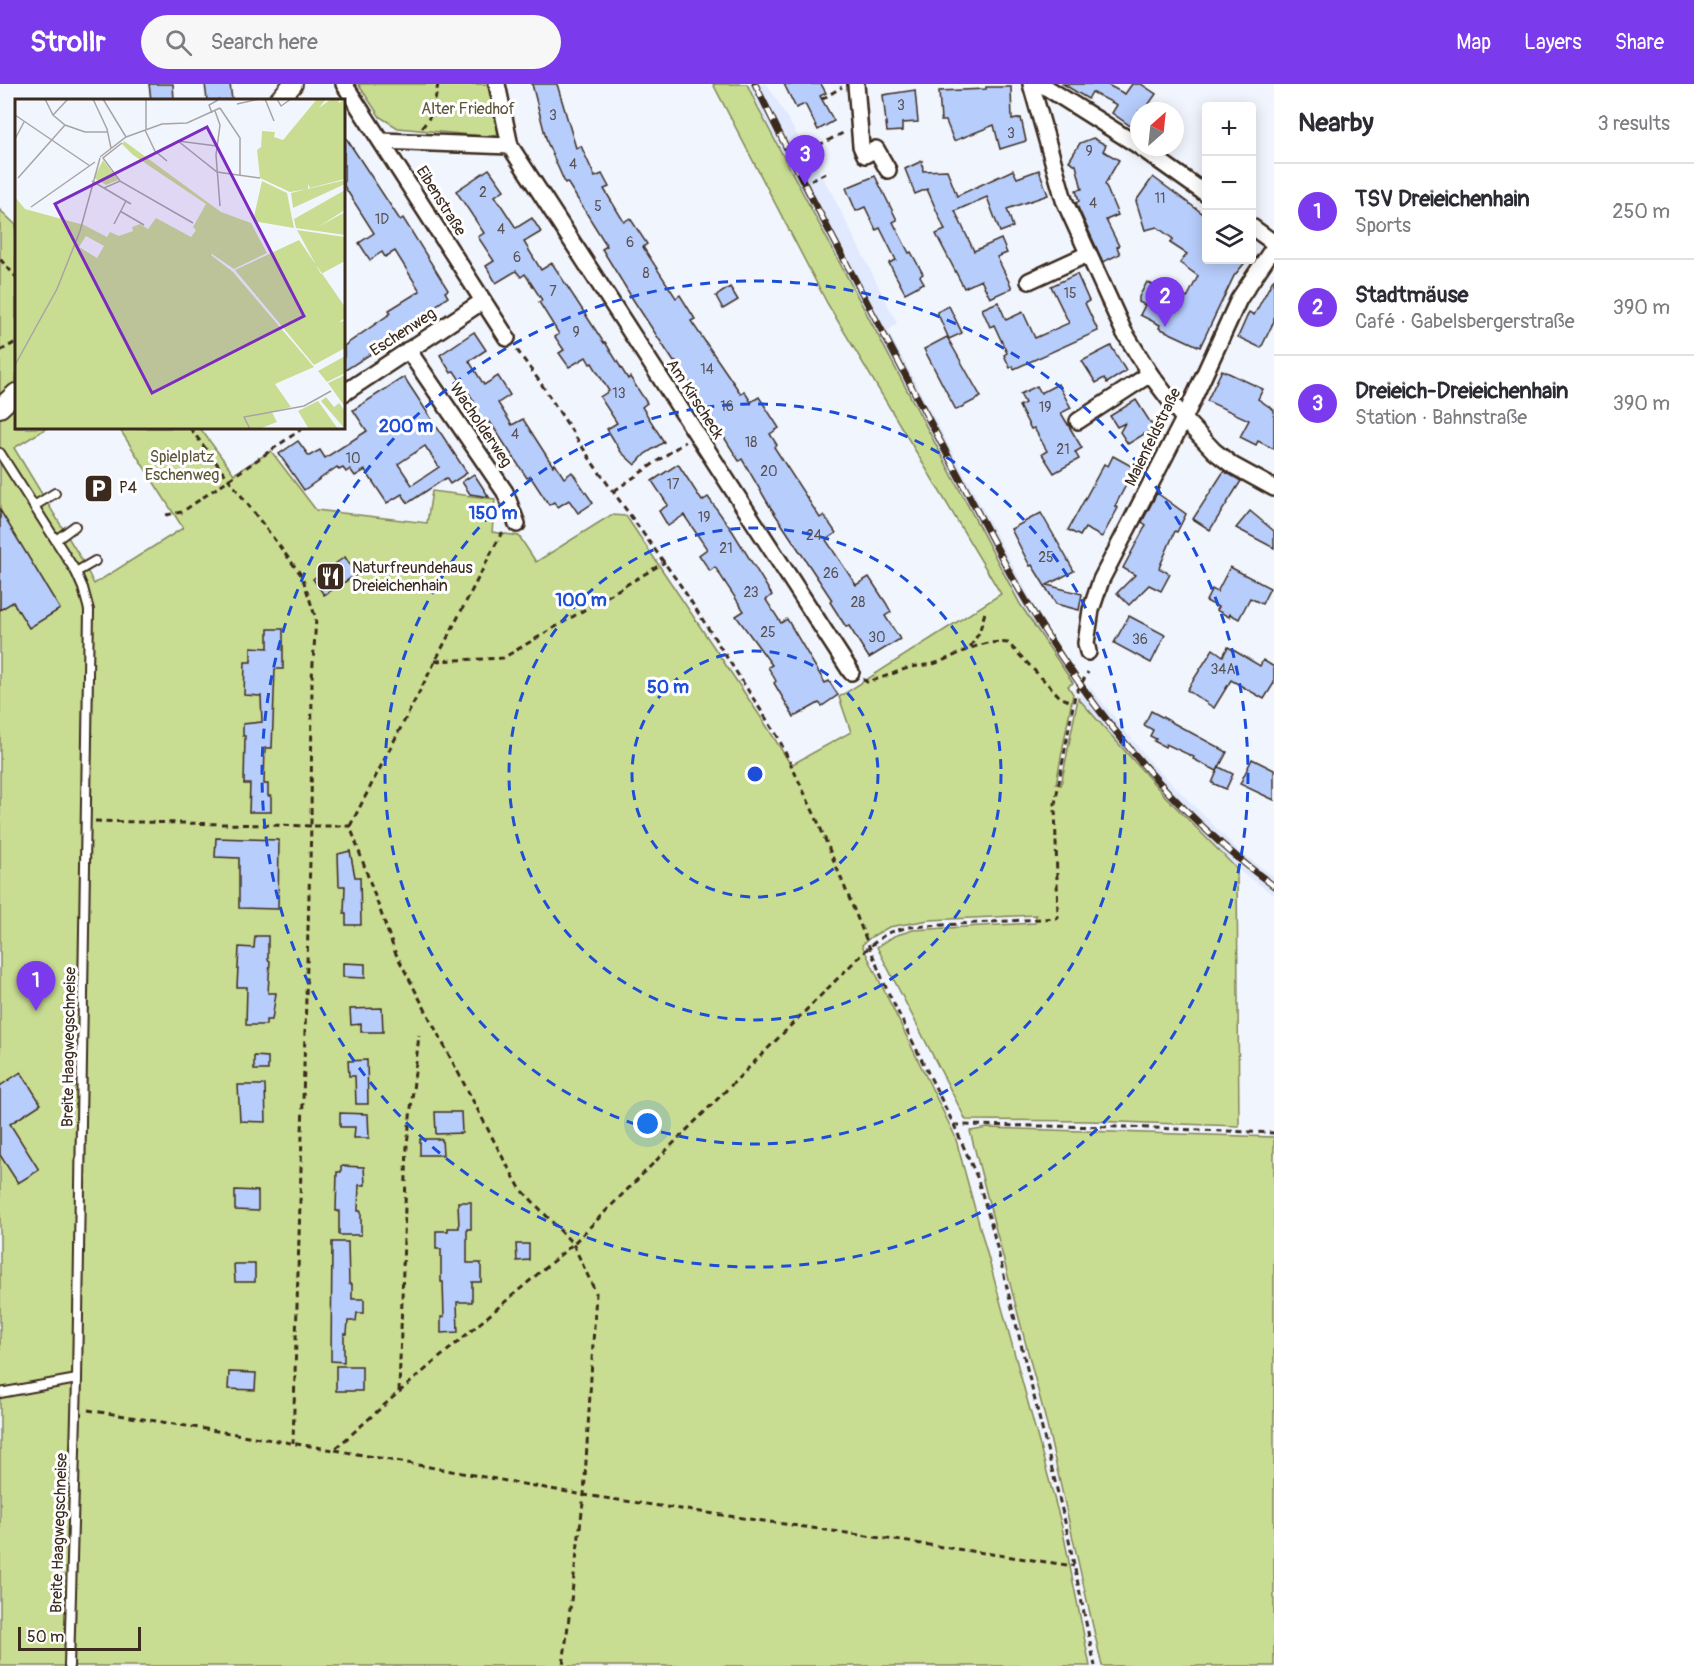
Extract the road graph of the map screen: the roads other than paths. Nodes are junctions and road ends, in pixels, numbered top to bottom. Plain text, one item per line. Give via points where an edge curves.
1 (293, 84) edge
2 (344, 84) edge
3 (497, 84) edge
4 (856, 84) edge
5 (1031, 84) edge
6 (1041, 84) edge
7 (280, 99) edge
8 (381, 141) junction
9 (1130, 141) edge
10 (510, 146) junction
11 (1153, 156) edge
12 (888, 170) dead end
13 (1202, 191) edge
14 (1256, 231) edge
15 (1274, 245) edge
16 (1088, 254) junction
17 (1029, 281) dead end
18 (483, 302) junction
19 (507, 338) road end
20 (408, 350) junction
21 (1150, 374) junction
22 (345, 392) edge
23 (15, 394) edge
24 (0, 408) edge
25 (1184, 418) junction
26 (1078, 421) dead end
27 (0, 453) edge
28 (1274, 488) edge
29 (55, 493) dead end
30 (34, 506) junction
31 (517, 524) road end
32 (75, 526) dead end
33 (56, 540) junction
34 (95, 561) dead end
35 (76, 572) junction
36 (1088, 652) dead end
37 (851, 672) road end
38 (77, 1379) junction
39 (0, 1393) edge
40 (69, 1666) edge

1 - 7 street
2 - 8 street, Eibenstraße
3 - 10 street, Am Kirscheck
4 - 12 street via 861,146 865,155 876,149
5 - 16 street via 1064,200
6 - 9 street
8 - 10 street
8 - 18 street, Eibenstraße
10 - 37 street, Am Kirscheck
11 - 13 street
14 - 15 street
15 - 25 street, Maienfeldstraße via 1239,299
16 - 17 street
16 - 21 street via 1124,332
18 - 19 street, Eibenstraße
18 - 20 street, Eschenweg
20 - 22 street, Eschenweg
20 - 31 street, Wacholderweg via 505,492
21 - 25 street
21 - 26 street
23 - 24 street
25 - 28 street via 1214,451
25 - 36 street, Maienfeldstraße via 1101,580 1091,610
27 - 30 lane, Breite Haagwegschneise
29 - 30 lane
30 - 33 lane, Breite Haagwegschneise
32 - 33 lane
33 - 35 lane, Breite Haagwegschneise
34 - 35 lane
35 - 38 lane, Breite Haagwegschneise via 90,610
38 - 39 lane
38 - 40 lane, Breite Haagwegschneise

